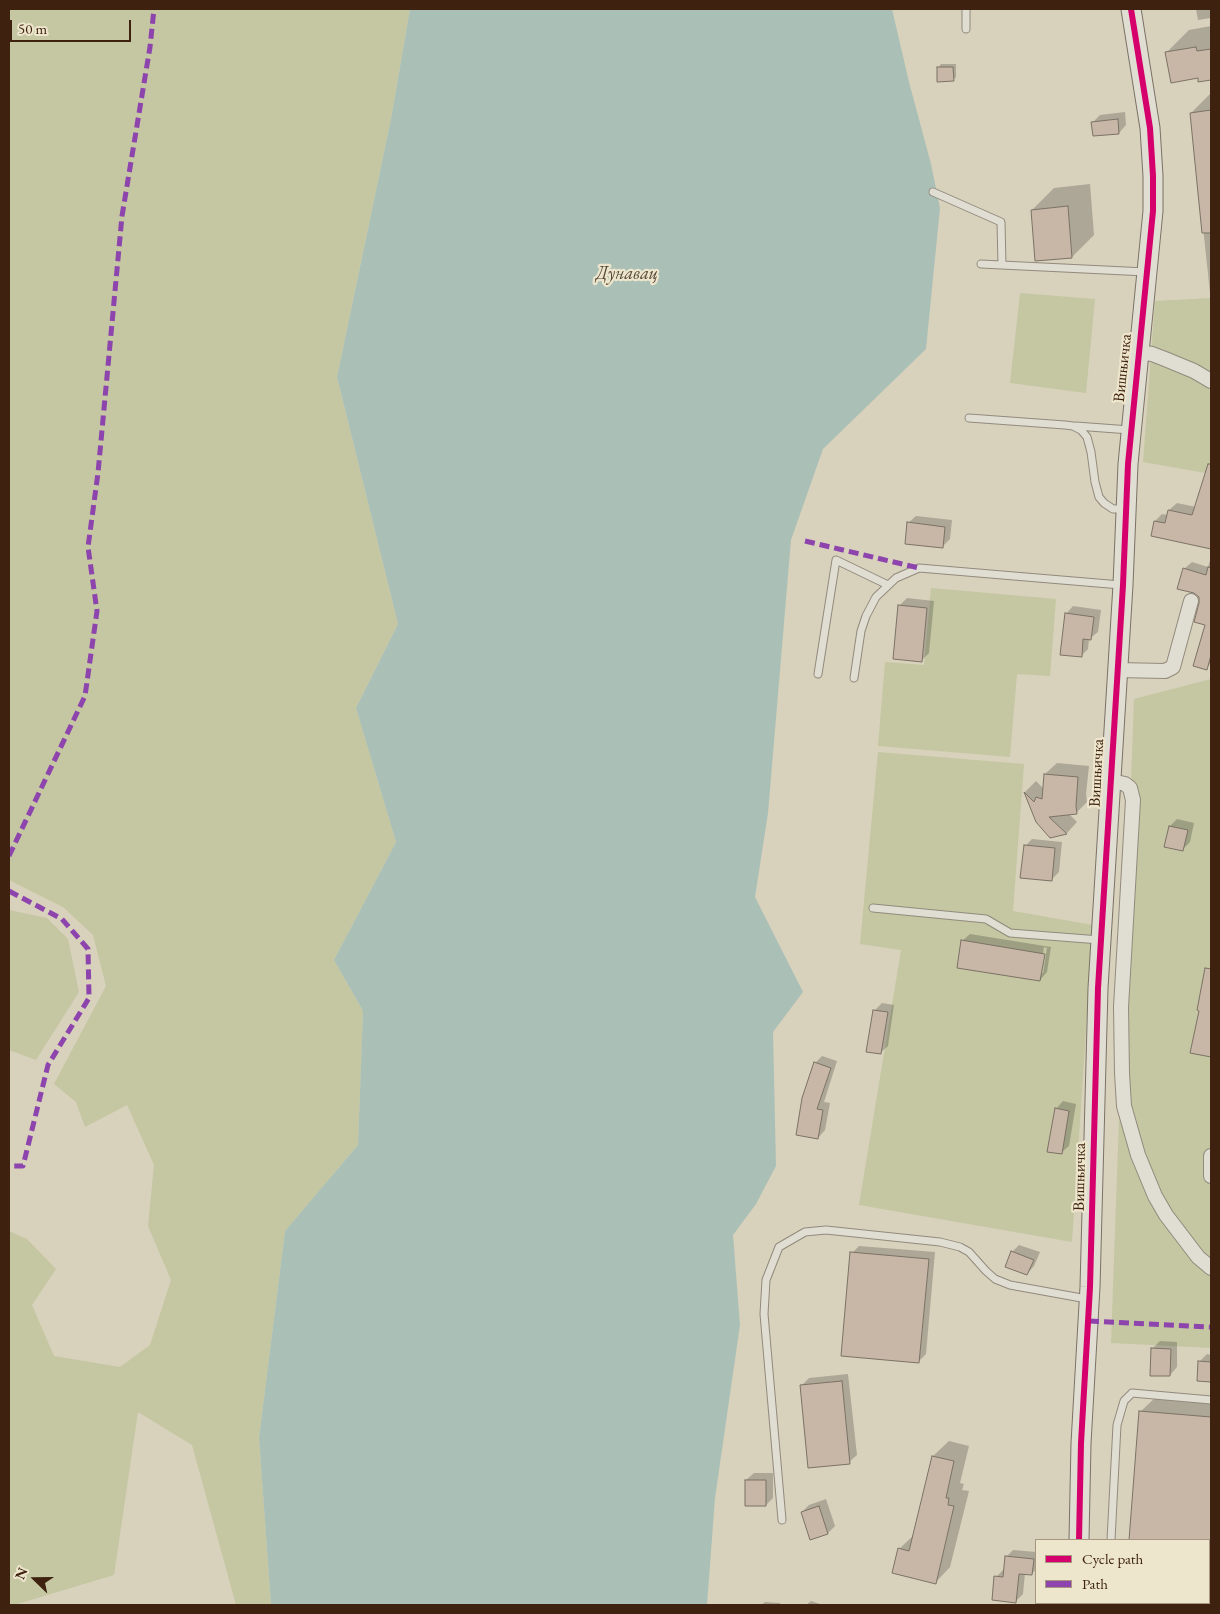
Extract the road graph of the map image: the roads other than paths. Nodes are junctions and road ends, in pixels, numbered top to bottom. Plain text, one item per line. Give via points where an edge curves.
1 (966, 9) edge
2 (1131, 9) edge
3 (966, 29) dead end
4 (933, 192) dead end
5 (981, 264) dead end
6 (1002, 265) junction
7 (1147, 272) junction
8 (1138, 352) junction
9 (1211, 381) edge
10 (969, 418) dead end
11 (1073, 426) junction
12 (1131, 430) junction
13 (1126, 510) junction
14 (888, 585) junction
15 (1122, 585) junction
16 (1191, 601) dead end
17 (1117, 670) junction
18 (818, 674) dead end
19 (854, 678) dead end
20 (1111, 781) junction
21 (873, 908) dead end
22 (1102, 940) junction
23 (1211, 1156) edge
24 (1211, 1176) edge
25 (1211, 1268) edge
26 (1090, 1300) junction
27 (1211, 1400) edge
28 (782, 1520) dead end
29 (1079, 1539) edge
30 (1110, 1539) edge

1 - 3 lane
2 - 7 street, Вишњичка via 1150,128 1153,176
4 - 6 lane via 1001,222
5 - 6 lane
6 - 7 lane
7 - 8 street, Вишњичка
8 - 9 street via 1165,359
8 - 12 street, Вишњичка
10 - 11 lane
11 - 12 lane
11 - 13 lane via 1086,437 1099,497 1113,509
12 - 13 street, Вишњичка
13 - 15 street, Вишњичка
14 - 15 lane via 919,568
14 - 18 lane via 836,560
14 - 19 lane via 876,597 866,616
15 - 17 street, Вишњичка
16 - 17 street via 1173,667 1165,671
17 - 20 street, Вишњичка
20 - 22 street, Вишњичка
20 - 25 street via 1130,788 1133,800 1121,1007 1124,1106 1138,1155 1155,1196 1198,1257
21 - 22 lane via 986,919 1010,934
22 - 26 street, Вишњичка
23 - 24 street
26 - 28 lane via 1010,1285 995,1279 969,1252 940,1242 820,1230 805,1232 779,1247 766,1280 764,1314
26 - 29 street, Вишњичка
27 - 30 lane via 1132,1393 1124,1401 1116,1425

